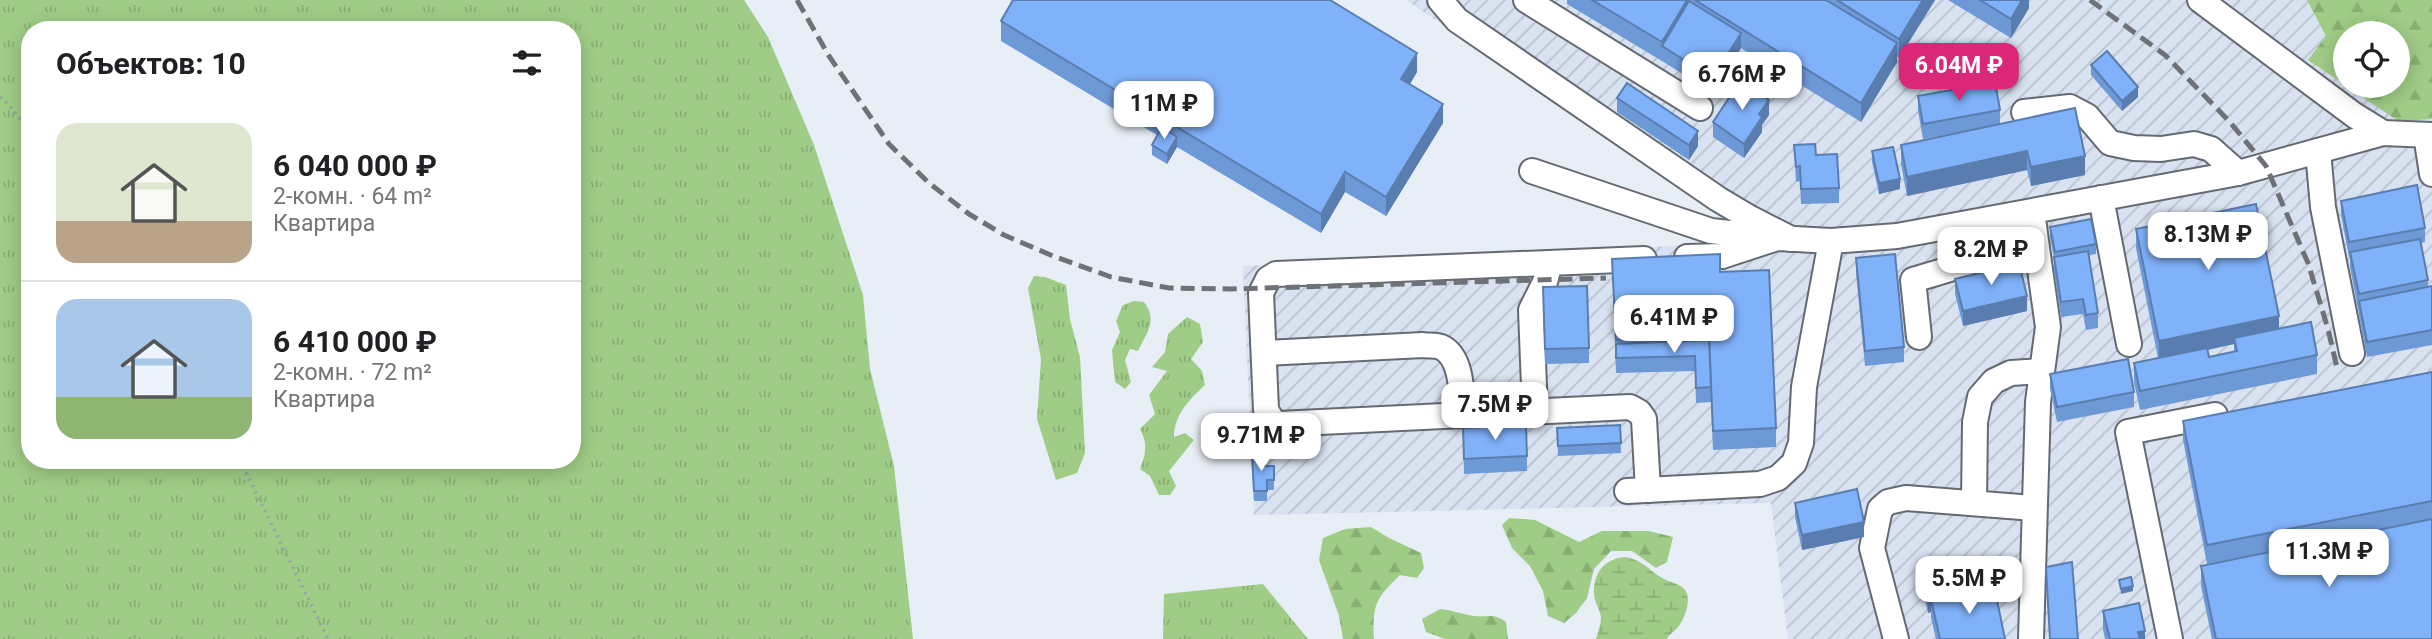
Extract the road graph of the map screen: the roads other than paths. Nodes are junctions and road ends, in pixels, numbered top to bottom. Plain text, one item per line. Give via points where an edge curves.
1 (1440, 0) edge
2 (1526, 0) edge
3 (2200, 0) edge
4 (1700, 108) dead end
5 (2024, 112) dead end
6 (2383, 133) junction
7 (2429, 135) edge
8 (2318, 151) junction
9 (1532, 171) dead end
10 (2238, 173) junction
11 (2432, 174) edge
12 (2101, 198) junction
13 (2032, 212) junction
14 (1784, 239) junction
15 (1831, 241) junction
16 (1550, 263) junction
17 (1919, 337) dead end
18 (2129, 344) dead end
19 (1264, 353) junction
20 (2352, 353) dead end
21 (2042, 372) junction
22 (2234, 411) edge
23 (1535, 412) junction
24 (1464, 415) junction
25 (1974, 503) junction
26 (2034, 508) junction
27 (1896, 639) edge
28 (2031, 639) edge
29 (2170, 639) edge

1 - 14 lane via 1457,20
2 - 4 lane
3 - 6 lane
5 - 10 lane via 2070,107 2087,116 2110,143 2161,149 2194,144 2211,149
6 - 7 lane
6 - 8 lane
7 - 11 lane
8 - 10 lane
8 - 20 lane via 2323,207
9 - 14 lane via 1711,231
10 - 12 lane
12 - 13 lane
12 - 18 lane
13 - 15 lane via 1897,236
13 - 17 lane via 2003,253 1913,280
13 - 21 lane via 2048,327
14 - 15 lane
14 - 16 lane via 1721,256
15 - 23 lane via 1804,387 1801,443 1794,463 1778,478 1760,484 1637,490 1646,429 1639,412 1630,407
16 - 19 lane via 1276,274 1261,293
16 - 23 lane via 1531,310
19 - 24 lane via 1440,347 1453,357
19 - 24 lane via 1266,410 1279,424
21 - 25 lane via 2011,373 1994,381 1980,397 1975,422
21 - 26 lane
22 - 29 lane via 2128,432
23 - 24 lane
25 - 26 lane
25 - 27 lane via 1906,498 1880,509 1872,548
26 - 28 lane

